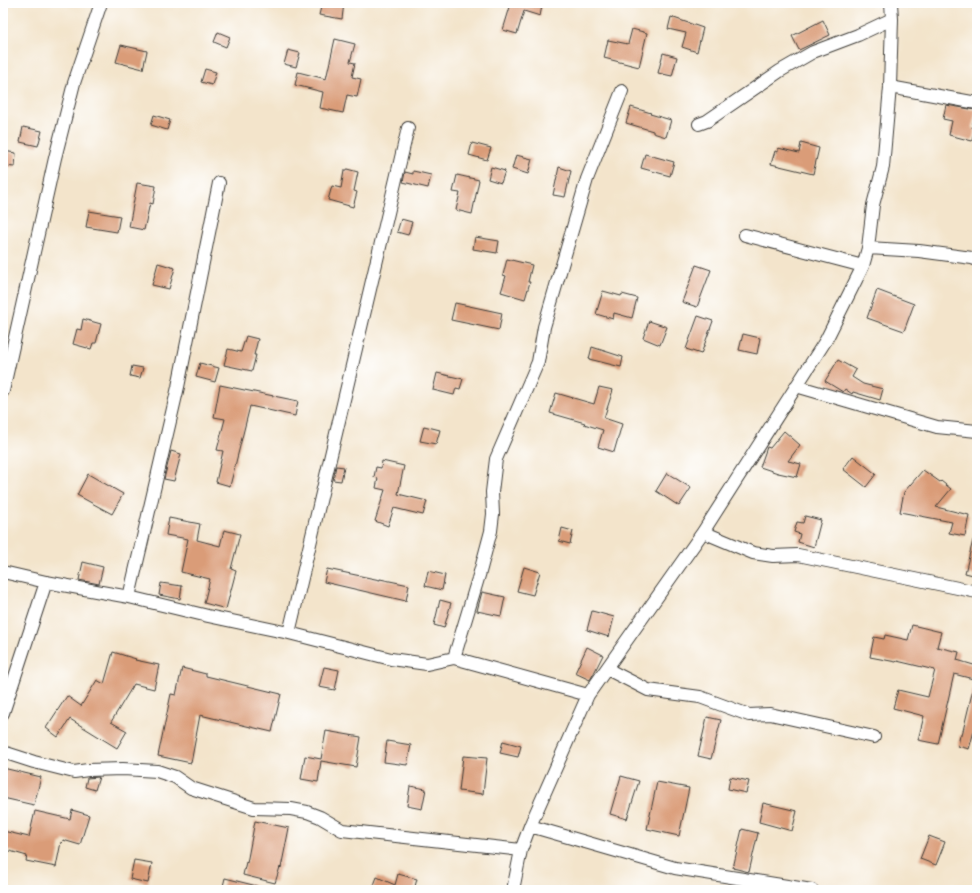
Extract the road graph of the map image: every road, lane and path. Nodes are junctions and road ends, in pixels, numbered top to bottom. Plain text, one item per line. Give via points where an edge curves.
1 (101, 3) edge
2 (891, 3) edge
3 (892, 19) junction
4 (890, 87) junction
5 (622, 91) dead end
6 (977, 103) edge
7 (699, 124) dead end
8 (408, 128) dead end
9 (219, 183) dead end
10 (745, 235) dead end
11 (868, 248) junction
12 (977, 260) edge
13 (863, 266) junction
14 (796, 386) junction
15 (3, 391) edge
16 (977, 431) edge
17 (703, 532) junction
18 (3, 572) edge
19 (46, 582) junction
20 (977, 592) edge
21 (129, 597) junction
22 (289, 633) junction
23 (454, 658) junction
24 (607, 669) junction
25 (588, 695) junction
26 (3, 713) edge
27 (874, 737) dead end
28 (3, 752) edge
29 (530, 826) junction
30 (521, 850) junction
31 (513, 890) edge
32 (812, 890) edge

1 - 15 street via 74,83 55,158
2 - 3 street
3 - 4 street
3 - 7 street via 813,52
4 - 6 street
4 - 11 street via 883,167 873,205
5 - 23 street via 587,179 544,327 538,362 496,459 491,531
8 - 22 street
9 - 21 street via 178,388
10 - 13 street
11 - 12 street via 919,251
11 - 13 street
13 - 14 street via 826,340
14 - 16 street via 937,427
14 - 17 street
17 - 20 street via 753,553 773,556 798,555
17 - 24 street
18 - 19 street
19 - 21 street
19 - 26 street
21 - 22 street
22 - 23 street via 391,658 427,664
23 - 25 street
24 - 25 street
24 - 27 street via 648,690 700,697 749,716 770,714
25 - 29 street
28 - 30 street via 74,772 123,769 157,771 175,777 191,788 254,808 307,812 342,830
29 - 30 street
29 - 32 street via 675,868
30 - 31 street

